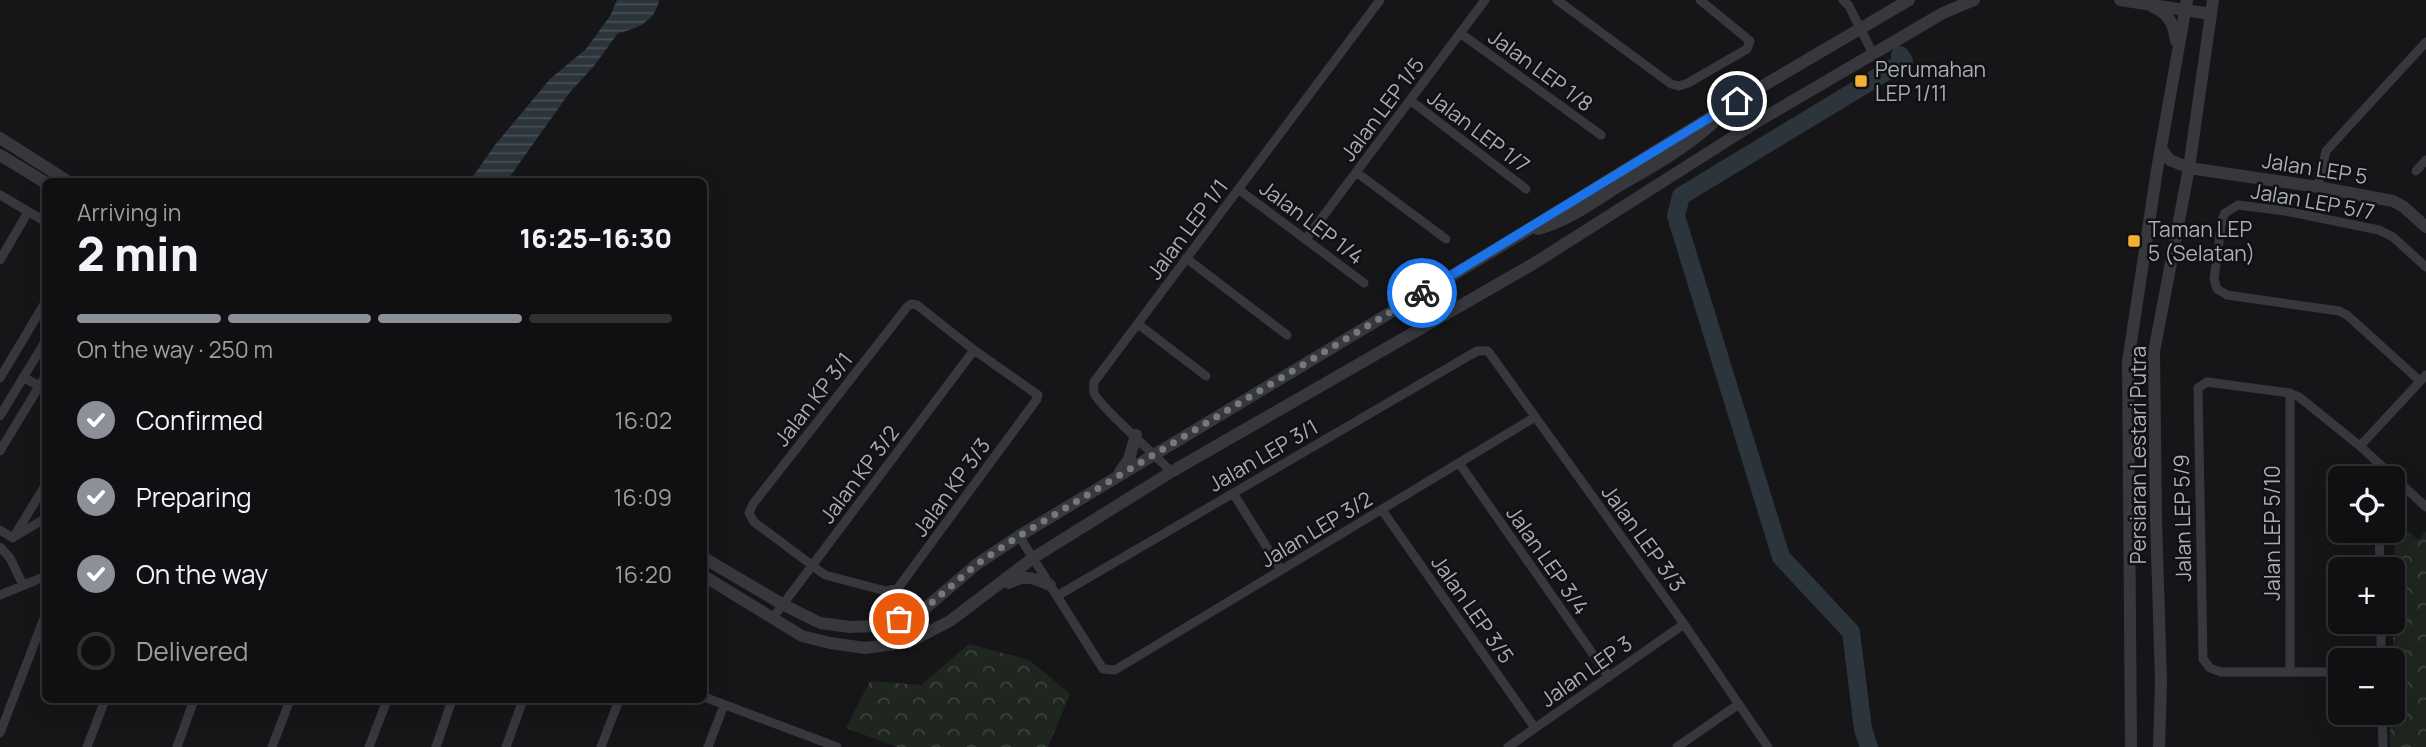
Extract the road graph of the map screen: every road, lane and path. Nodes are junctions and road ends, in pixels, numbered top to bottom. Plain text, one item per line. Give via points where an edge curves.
1 (1380, 0) edge
2 (1485, 0) edge
3 (1557, 0) edge
4 (1699, 0) edge
5 (1843, 0) edge
6 (1909, 0) edge
7 (1974, 0) edge
8 (2120, 0) edge
9 (2213, 0) edge
10 (2147, 4) junction
11 (2186, 5) edge
12 (2211, 14) junction
13 (1861, 28) junction
14 (1460, 33) junction
15 (2426, 42) edge
16 (2178, 52) junction
17 (1873, 54) junction
18 (1410, 100) junction
19 (1601, 135) dead end
20 (0, 138) edge
21 (2161, 149) junction
22 (0, 155) edge
23 (2426, 160) edge
24 (2189, 168) junction
25 (2416, 171) dead end
26 (1356, 172) junction
27 (63, 178) edge
28 (42, 181) edge
29 (2318, 187) junction
30 (1238, 189) junction
31 (1526, 189) dead end
32 (0, 195) edge
33 (29, 212) junction
34 (42, 220) edge
35 (2426, 227) edge
36 (1446, 239) dead end
37 (1306, 240) junction
38 (1186, 258) junction
39 (0, 260) edge
40 (2426, 267) edge
41 (1364, 283) dead end
42 (42, 308) edge
43 (1138, 324) junction
44 (1287, 335) dead end
45 (42, 346) edge
46 (974, 350) junction
47 (1488, 351) joint
48 (12, 358) junction
49 (26, 372) junction
50 (1206, 376) dead end
51 (0, 378) edge
52 (2423, 378) edge
53 (42, 388) edge
54 (2290, 393) junction
55 (0, 416) edge
56 (1535, 417) junction
57 (1136, 435) junction
58 (2360, 446) junction
59 (0, 451) edge
60 (1154, 453) junction
61 (1459, 463) junction
62 (1171, 472) junction
63 (1118, 475) junction
64 (42, 491) edge
65 (1233, 493) junction
66 (2426, 507) edge
67 (1381, 510) junction
68 (42, 520) edge
69 (0, 530) edge
70 (1019, 536) junction
71 (13, 538) junction
72 (0, 547) edge
73 (1033, 558) junction
74 (707, 560) edge
75 (812, 565) junction
76 (1282, 570) junction
77 (42, 578) edge
78 (707, 578) edge
79 (23, 585) junction
80 (1053, 590) junction
81 (984, 595) junction
82 (0, 596) edge
83 (782, 604) junction
84 (772, 619) junction
85 (42, 623) edge
86 (1684, 624) junction
87 (2290, 672) junction
88 (2328, 672) edge
89 (1609, 677) junction
90 (707, 697) edge
91 (104, 703) edge
92 (193, 703) edge
93 (289, 703) edge
94 (386, 703) edge
95 (451, 703) edge
96 (522, 703) edge
97 (618, 703) edge
98 (1739, 704) junction
99 (723, 705) junction
100 (2382, 725) edge
101 (1535, 728) junction
102 (0, 733) edge
103 (808, 735) junction
104 (87, 747) edge
105 (177, 747) edge
106 (272, 747) edge
107 (369, 747) edge
108 (436, 747) edge
109 (506, 747) edge
110 (601, 747) edge
111 (708, 747) edge
112 (803, 747) edge
113 (837, 747) edge
114 (1508, 747) edge
115 (1677, 747) edge
116 (1768, 747) edge
117 (2131, 747) edge
118 (2159, 747) edge
119 (2383, 747) edge

1 - 30 street, Jalan LEP 1/1
2 - 14 street, Jalan LEP 1/5
3 - 4 street via 1679,86 1746,49 1750,41
5 - 13 street
6 - 13 street
7 - 17 street
8 - 10 street
9 - 12 street, Persiaran Lestari Putra
10 - 11 street
10 - 16 street via 2169,18
11 - 12 street
11 - 16 street, Persiaran Lestari Putra
12 - 24 street, Persiaran Lestari Putra
13 - 17 street
13 - 60 street via 1737,101 1689,144 1561,223 1521,234
14 - 18 street, Jalan LEP 1/5
14 - 19 street, Jalan LEP 1/8
15 - 29 street via 2326,152
16 - 21 street, Persiaran Lestari Putra
17 - 62 street via 1532,264
18 - 26 street, Jalan LEP 1/5
18 - 31 street, Jalan LEP 1/7
20 - 27 street
21 - 24 street via 2170,160
21 - 117 street, Persiaran Lestari Putra via 2128,362
22 - 28 street
23 - 25 street
24 - 29 street, Jalan LEP 5
24 - 118 street, Persiaran Lestari Putra via 2154,352
26 - 36 street
26 - 37 street, Jalan LEP 1/5
29 - 35 street, Jalan LEP 5 via 2393,201
30 - 37 street, Jalan LEP 1/4
30 - 38 street, Jalan LEP 1/1
32 - 33 street
33 - 34 street
33 - 39 street
37 - 41 street, Jalan LEP 1/4
38 - 43 street, Jalan LEP 1/1
38 - 44 street
40 - 52 street, Jalan LEP 5/7 via 2379,230 2238,205 2222,220 2214,279 2217,289 2227,295 2339,312
42 - 48 street
43 - 50 street
43 - 57 street, Jalan LEP 1/1 via 1094,382 1094,393
45 - 49 street
46 - 75 street, Jalan KP 3/2
46 - 75 street, Jalan KP 3/3 via 1038,395 1037,399 898,588 886,592 825,575
46 - 75 street, Jalan KP 3/1 via 917,305 907,307 753,504 754,522
47 - 56 street, Jalan LEP 3/3
47 - 65 street, Jalan LEP 3/1 via 1476,351
48 - 49 street
48 - 51 street
49 - 53 street
49 - 55 street
52 - 58 street
53 - 59 street
54 - 58 street
54 - 87 street, Jalan LEP 5/10
54 - 87 street, Jalan LEP 5/9 via 2207,382 2197,393 2203,659 2221,672
56 - 61 street, Jalan LEP 3/2
56 - 86 street, Jalan LEP 3/3
57 - 60 street, Jalan LEP 1/1
57 - 63 street
58 - 66 street
60 - 62 street, Jalan LEP 1/1
60 - 63 street
61 - 67 street, Jalan LEP 3/2
61 - 89 street, Jalan LEP 3/4
62 - 73 street
63 - 70 street
64 - 71 street
65 - 76 street
65 - 80 street, Jalan LEP 3/1
67 - 76 street, Jalan LEP 3/2
67 - 101 street, Jalan LEP 3/5
68 - 71 street
69 - 71 street
70 - 73 street
70 - 83 street via 977,564 922,611 877,626 820,623
72 - 79 street
73 - 80 street
73 - 81 street
74 - 83 street
75 - 83 street, Jalan KP 3/2
76 - 80 street, Jalan LEP 3/2 via 1115,670 1103,668
77 - 79 street
78 - 84 street
79 - 82 street
80 - 81 street via 1021,577
81 - 84 street via 950,621 909,642 865,648 802,636
83 - 84 street, Jalan KP 3/2
85 - 102 street
86 - 89 street, Jalan LEP 3
86 - 98 street, Jalan LEP 3/3
87 - 88 street
89 - 101 street, Jalan LEP 3
90 - 99 street
91 - 104 street
92 - 105 street
93 - 106 street
94 - 107 street
95 - 108 street
96 - 109 street
97 - 110 street
98 - 115 street
98 - 116 street, Jalan LEP 3/3
99 - 103 street
99 - 111 street
100 - 119 street
101 - 114 street, Jalan LEP 3
103 - 112 street
103 - 113 street

